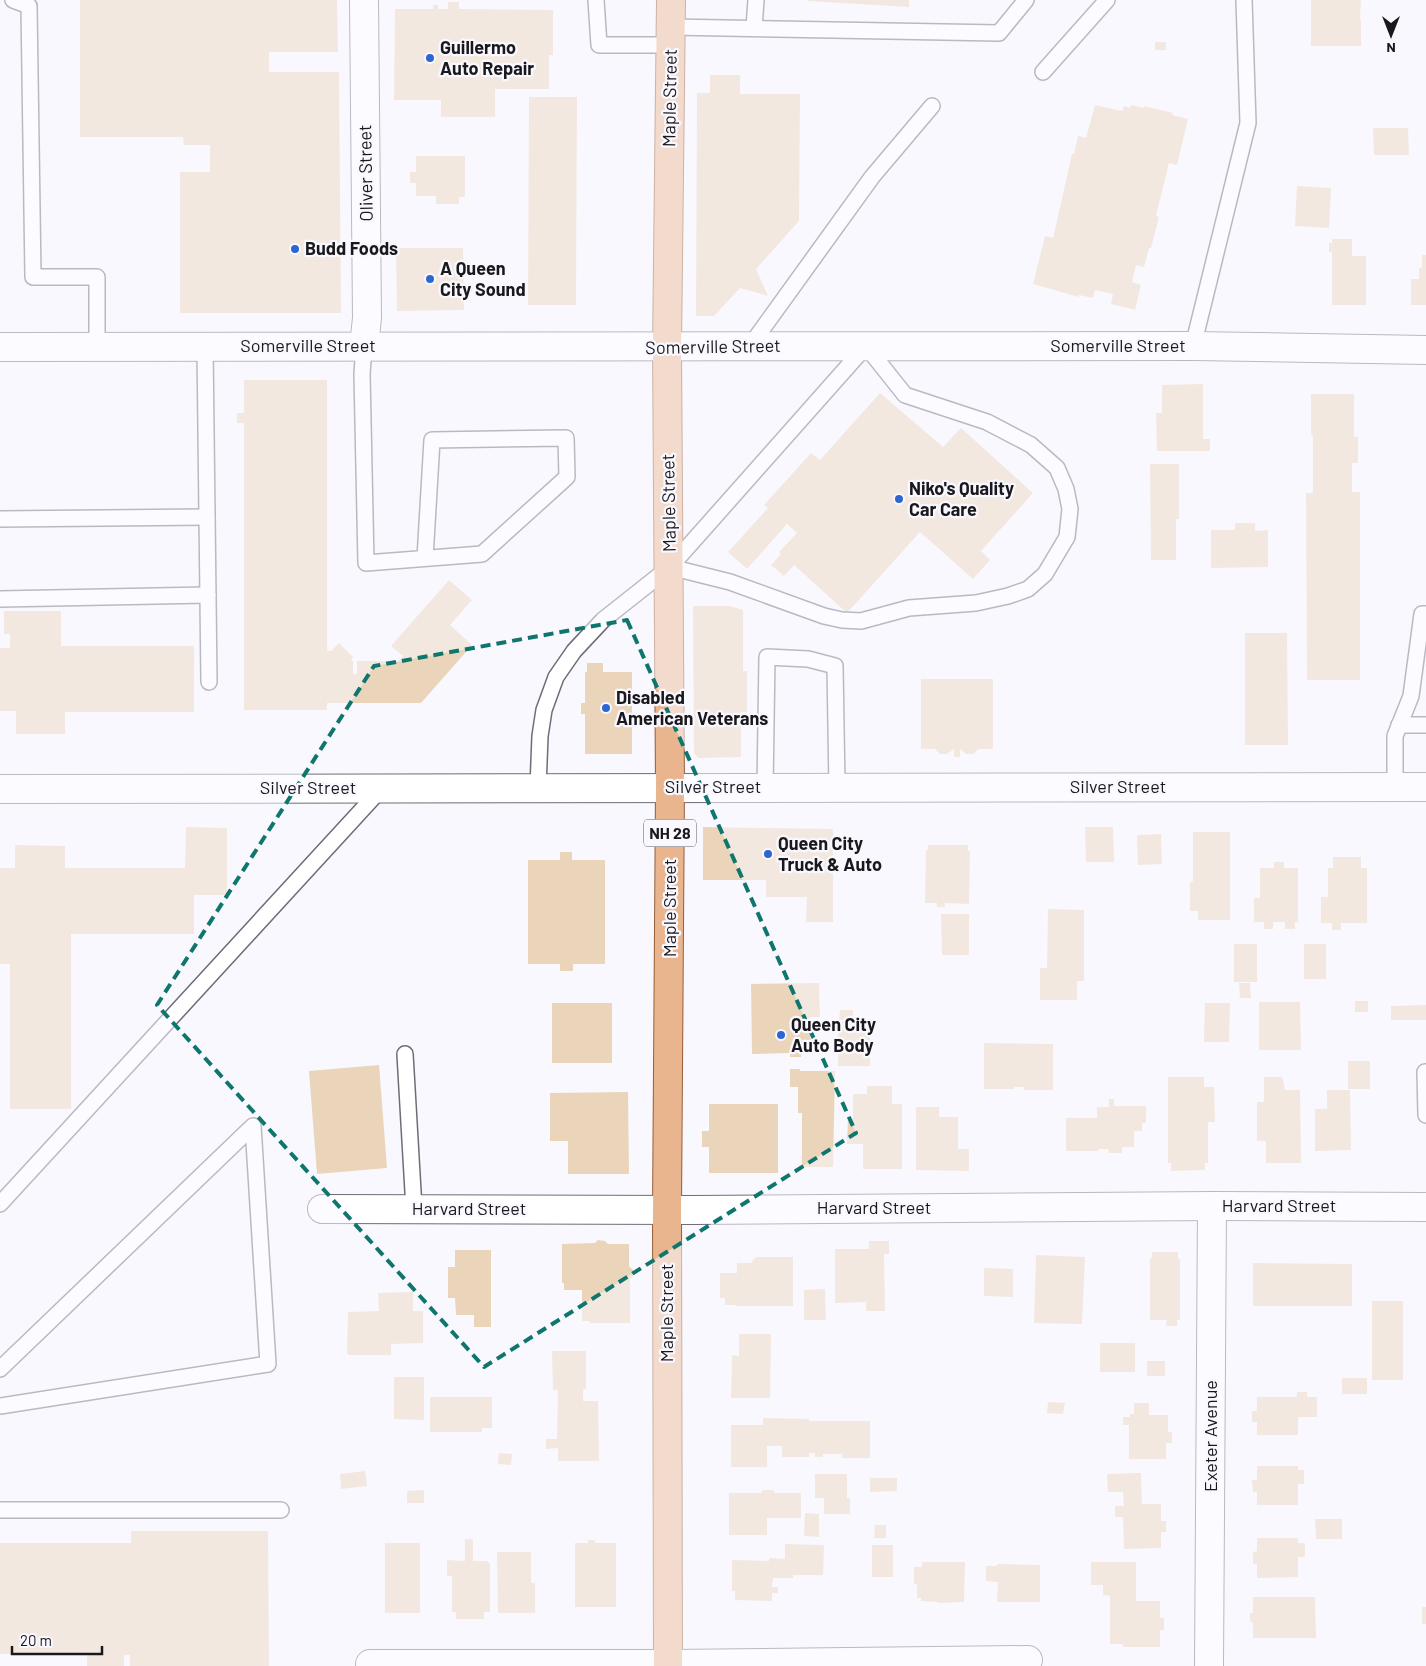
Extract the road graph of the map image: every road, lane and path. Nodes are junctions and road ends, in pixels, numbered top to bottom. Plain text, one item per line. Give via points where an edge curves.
1 (12, 0) edge
2 (364, 0) edge
3 (596, 0) edge
4 (671, 0) edge
5 (756, 0) edge
6 (1026, 0) edge
7 (1107, 0) edge
8 (1244, 0) edge
9 (754, 28) junction
10 (670, 36) junction
11 (1043, 72) dead end
12 (932, 106) dead end
13 (205, 346) junction
14 (364, 346) junction
15 (750, 346) junction
16 (866, 346) junction
17 (1193, 346) junction
18 (97, 347) junction
19 (0, 348) edge
20 (667, 348) junction
21 (1426, 350) edge
22 (207, 517) junction
23 (0, 519) edge
24 (425, 558) junction
25 (670, 567) junction
26 (208, 595) junction
27 (0, 599) edge
28 (1426, 614) edge
29 (209, 682) dead end
30 (1399, 725) junction
31 (1426, 725) edge
32 (670, 787) junction
33 (1395, 787) junction
34 (1426, 787) edge
35 (382, 788) junction
36 (538, 788) junction
37 (765, 788) junction
38 (837, 788) junction
39 (0, 789) edge
40 (404, 1054) dead end
41 (1424, 1072) dead end
42 (1426, 1115) edge
43 (0, 1204) edge
44 (1212, 1206) junction
45 (1426, 1207) edge
46 (322, 1209) dead end
47 (414, 1209) junction
48 (667, 1210) junction
49 (0, 1370) edge
50 (0, 1406) edge
51 (0, 1510) edge
52 (281, 1510) dead end
53 (1028, 1660) dead end
54 (370, 1665) edge
55 (668, 1665) edge
56 (1209, 1666) edge

1 - 18 lane via 29,6 33,277 97,277
2 - 14 street, Oliver Street via 367,318
3 - 10 lane via 599,45
4 - 10 main road, Maple Street / NH 28
5 - 9 lane
6 - 9 lane via 998,33
7 - 11 lane
8 - 17 lane via 1248,123
9 - 10 lane
10 - 20 main road, Maple Street / NH 28
12 - 15 lane via 872,176
13 - 14 street, Somerville Street
13 - 18 street, Somerville Street
13 - 22 lane
14 - 20 street, Somerville Street
14 - 24 lane via 366,563
15 - 16 street, Somerville Street
15 - 20 street, Somerville Street
16 - 17 street, Somerville Street
16 - 25 lane
16 - 25 lane via 905,395 987,422 1031,445 1057,468 1070,509 1067,537 1045,574 1028,589 1008,596 976,603 909,608 861,620 842,620 730,582
17 - 21 street, Somerville Street
18 - 19 street, Somerville Street
20 - 25 main road, Maple Street / NH 28
22 - 23 lane
22 - 26 lane
24 - 24 lane via 482,554 567,477 566,438 432,440
25 - 32 main road, Maple Street / NH 28
25 - 36 lane via 603,620 574,651 556,677 544,710
26 - 27 lane
26 - 29 lane
28 - 30 lane via 1422,614 1411,696
30 - 31 lane
30 - 33 lane via 1395,736
32 - 36 street, Silver Street
32 - 37 street, Silver Street
32 - 48 main road, Maple Street / NH 28
33 - 34 street, Silver Street
33 - 38 street, Silver Street
35 - 36 street, Silver Street
35 - 39 street, Silver Street
35 - 43 lane
37 - 38 street, Silver Street
37 - 38 lane via 767,657 808,659 835,666
40 - 47 lane
41 - 42 lane
44 - 45 street, Harvard Street
44 - 48 street, Harvard Street
44 - 56 street, Exeter Avenue
46 - 47 street, Harvard Street
47 - 48 street, Harvard Street
48 - 55 main road, Maple Street / NH 28
49 - 50 lane via 253,1126 268,1364
51 - 52 lane
53 - 55 street
54 - 55 street

